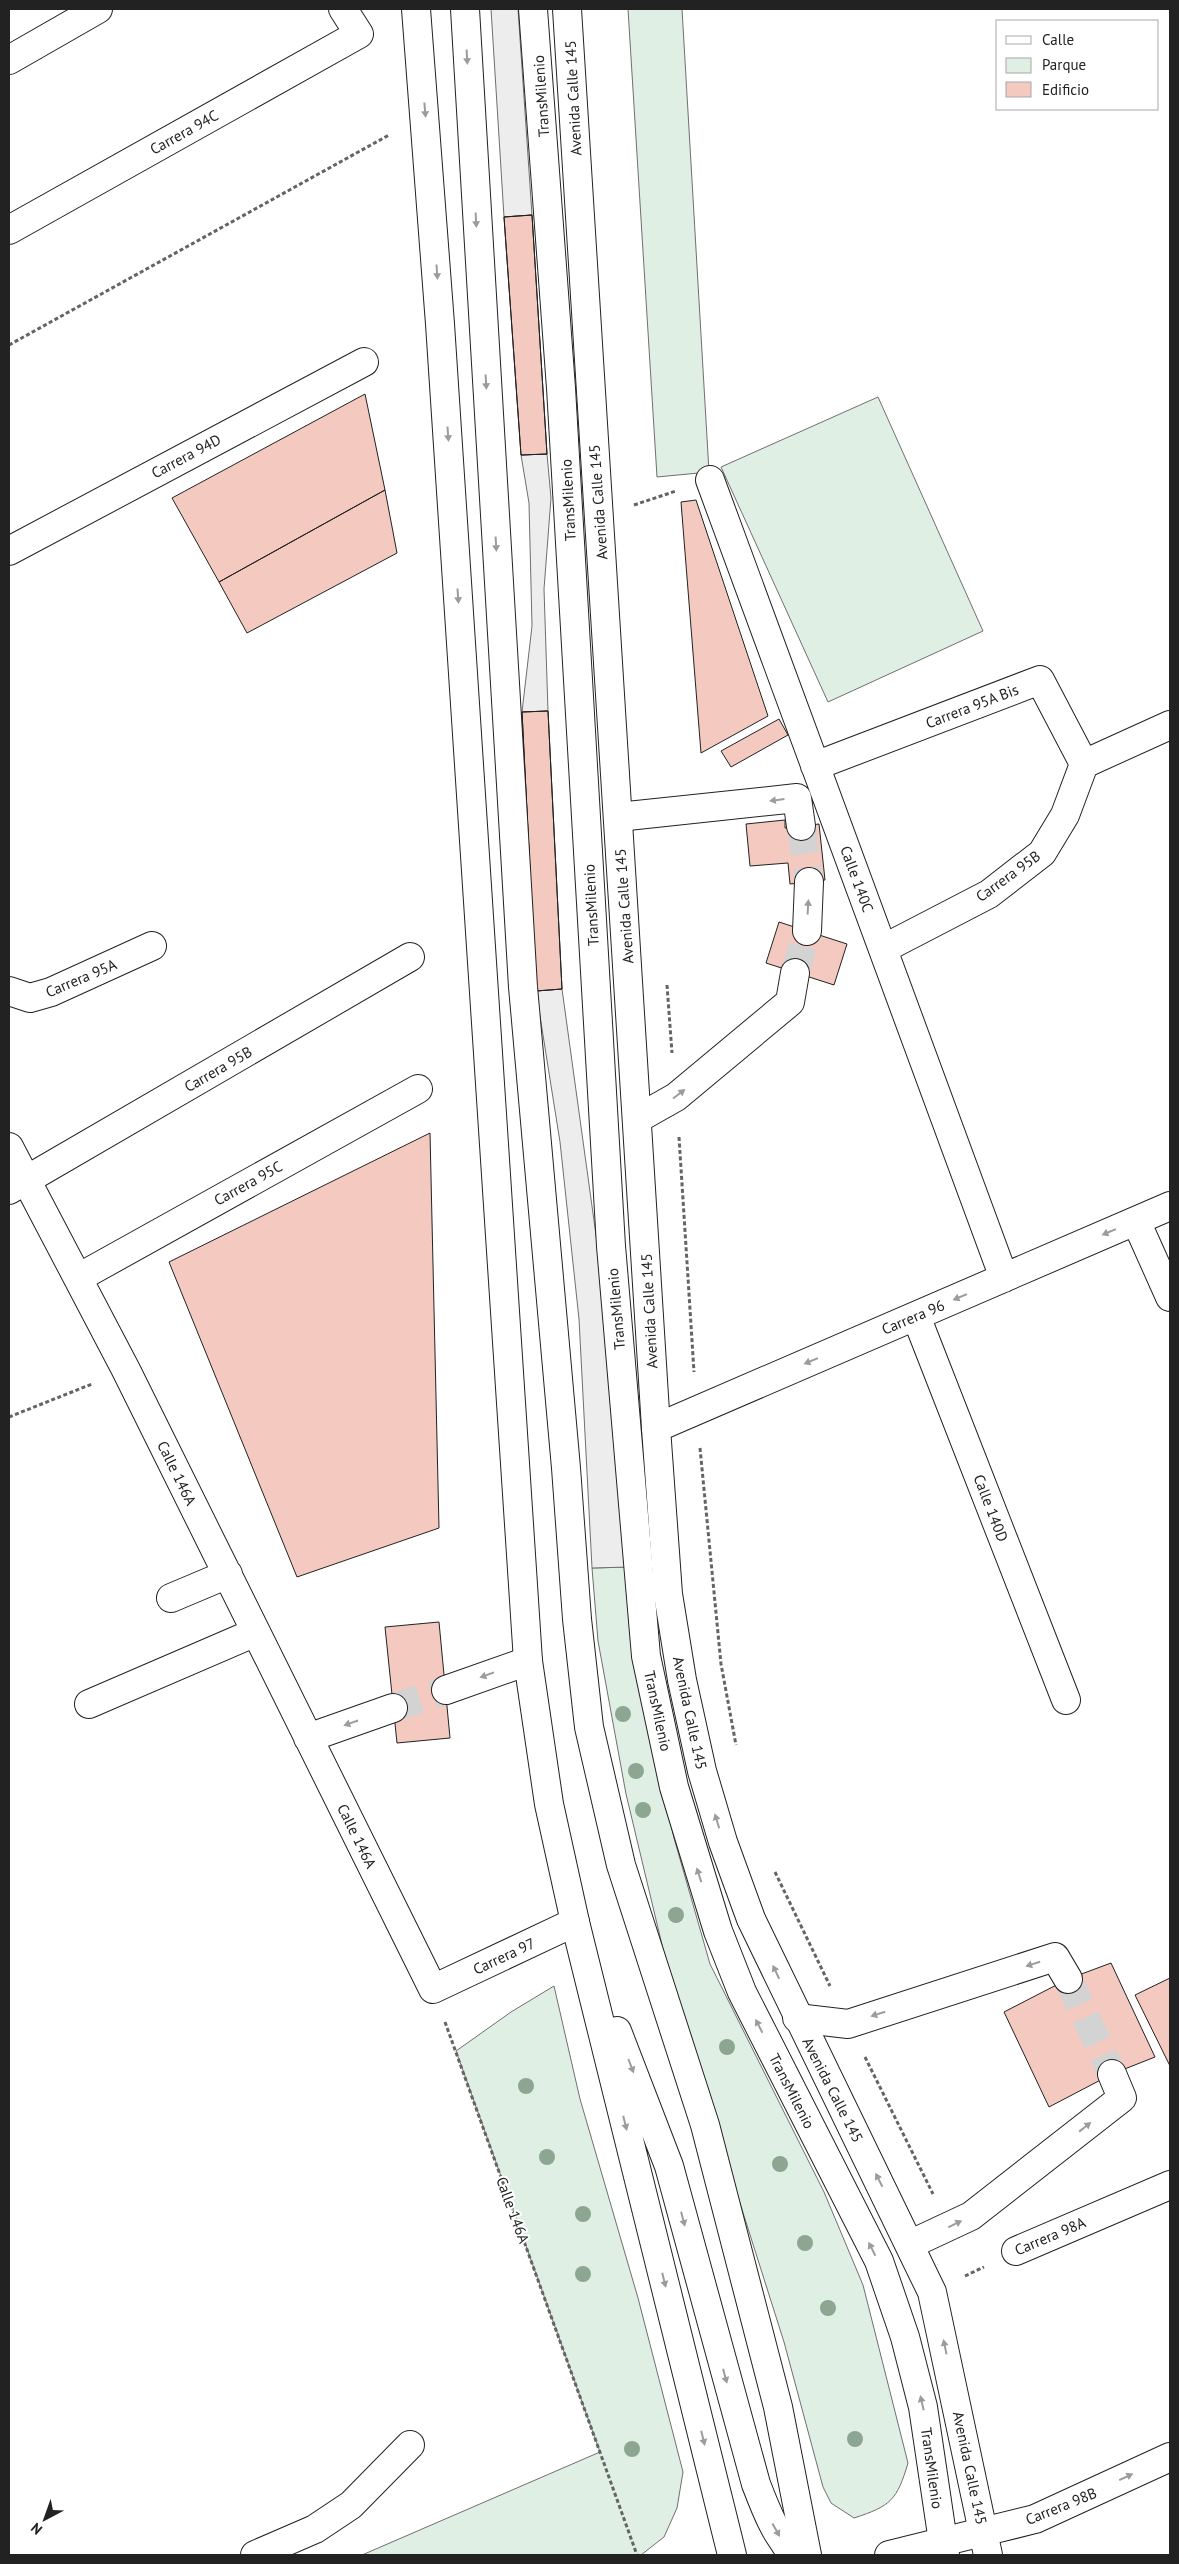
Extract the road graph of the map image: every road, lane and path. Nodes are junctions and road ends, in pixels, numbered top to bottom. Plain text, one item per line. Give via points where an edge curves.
1 (98, 9) edge
2 (343, 9) edge
3 (416, 9) edge
4 (464, 9) edge
5 (533, 9) edge
6 (567, 9) edge
7 (9, 60) edge
8 (393, 132) dead end
9 (9, 230) edge
10 (9, 345) edge
11 (364, 362) dead end
12 (710, 480) joint
13 (632, 505) dead end
14 (9, 551) edge
15 (1170, 725) edge
16 (1084, 764) junction
17 (815, 766) junction
18 (618, 817) junction
19 (802, 826) tunnel mouth
20 (810, 882) tunnel mouth
21 (807, 931) tunnel mouth
22 (152, 946) dead end
23 (883, 949) junction
24 (410, 958) dead end
25 (795, 972) tunnel mouth
26 (9, 991) edge
27 (418, 1089) dead end
28 (637, 1119) junction
29 (9, 1147) edge
30 (18, 1186) edge
31 (1170, 1206) edge
32 (1136, 1221) junction
33 (78, 1278) junction
34 (1004, 1278) junction
35 (1170, 1297) edge
36 (916, 1316) junction
37 (126, 1370) junction
38 (9, 1417) edge
39 (656, 1428) junction
40 (700, 1450) dead end
41 (228, 1574) junction
42 (171, 1598) dead end
43 (256, 1632) junction
44 (528, 1661) junction
45 (446, 1690) tunnel mouth
46 (1066, 1700) dead end
47 (89, 1704) dead end
48 (393, 1708) tunnel mouth
49 (308, 1738) junction
50 (736, 1747) dead end
51 (771, 1864) dead end
52 (575, 1922) junction
53 (1068, 1979) tunnel mouth
54 (433, 1989) junction
55 (797, 2018) junction
56 (848, 2024) junction
57 (1112, 2074) tunnel mouth
58 (1170, 2185) edge
59 (948, 2227) junction
60 (911, 2244) junction
61 (1016, 2251) joint
62 (932, 2292) junction
63 (410, 2444) dead end
64 (1170, 2457) edge
65 (985, 2543) edge
66 (944, 2548) edge
67 (255, 2555) edge
68 (637, 2555) edge
69 (732, 2555) edge
70 (794, 2555) edge
71 (807, 2555) edge
72 (889, 2555) edge

1 - 7 street
2 - 9 street, Carrera 94C via 359,34
3 -> 44 street via 440,324
4 -> 71 street via 523,987 589,1727 621,1865 705,2125 778,2407
66 -> 5 street, TransMilenio via 924,2407 905,2337 879,2262 742,1992 718,1931 674,1787 646,1656 611,1246 562,388
6 - 18 street, Avenida Calle 145
8 - 10 path
11 - 14 street, Carrera 94D
12 - 13 path
12 - 17 street, Calle 140C
15 - 16 street
16 - 17 street, Carrera 95A Bis via 1040,680
16 - 23 street, Carrera 95B via 1066,815 1042,853 989,894
17 - 23 street, Calle 140C
19 -> 18 street via 798,798
18 - 28 street, Avenida Calle 145
21 -> 20 street
22 - 26 street, Carrera 95A via 50,992 30,998
23 - 34 street, Calle 140C
24 - 30 street, Carrera 95B
28 -> 25 street via 676,1097 790,1002
27 - 33 street, Carrera 95C
28 - 39 street, Avenida Calle 145
29 - 30 street, Calle 146A
30 - 33 street, Calle 146A
31 - 32 street, Carrera 96
32 -> 34 street, Carrera 96
32 - 35 street
33 - 37 street, Calle 146A
34 -> 36 street, Carrera 96
36 -> 39 street, Carrera 96
36 - 46 street, Calle 140D
37 - 38 path
37 - 41 street, Calle 146A
55 -> 39 street, Avenida Calle 145 via 751,1919 702,1771 668,1594
40 - 50 path via 721,1664
41 - 42 street
41 - 43 street, Calle 146A
43 - 47 street
43 - 49 street, Calle 146A
44 -> 45 street
44 - 52 street via 549,1804
48 -> 49 street
49 - 54 street, Calle 146A
51 - 56 path
52 - 54 street, Carrera 97
52 -> 69 street
52 -> 70 street via 669,2166 756,2484 768,2516
53 -> 56 street via 1055,1957
54 - 68 path, Calle 146A
55 - 56 street
60 -> 55 street, Avenida Calle 145
56 - 59 path
59 -> 57 street via 971,2216 1122,2098
58 - 61 street, Carrera 98A
59 - 60 street
60 - 62 street, Avenida Calle 145
61 - 62 path, Carrera 98A
65 -> 62 street, Avenida Calle 145
63 - 67 street via 351,2505 316,2529
65 -> 64 street, Carrera 98B
65 - 66 street, Carrera 98B
66 - 72 street, Carrera 98B

